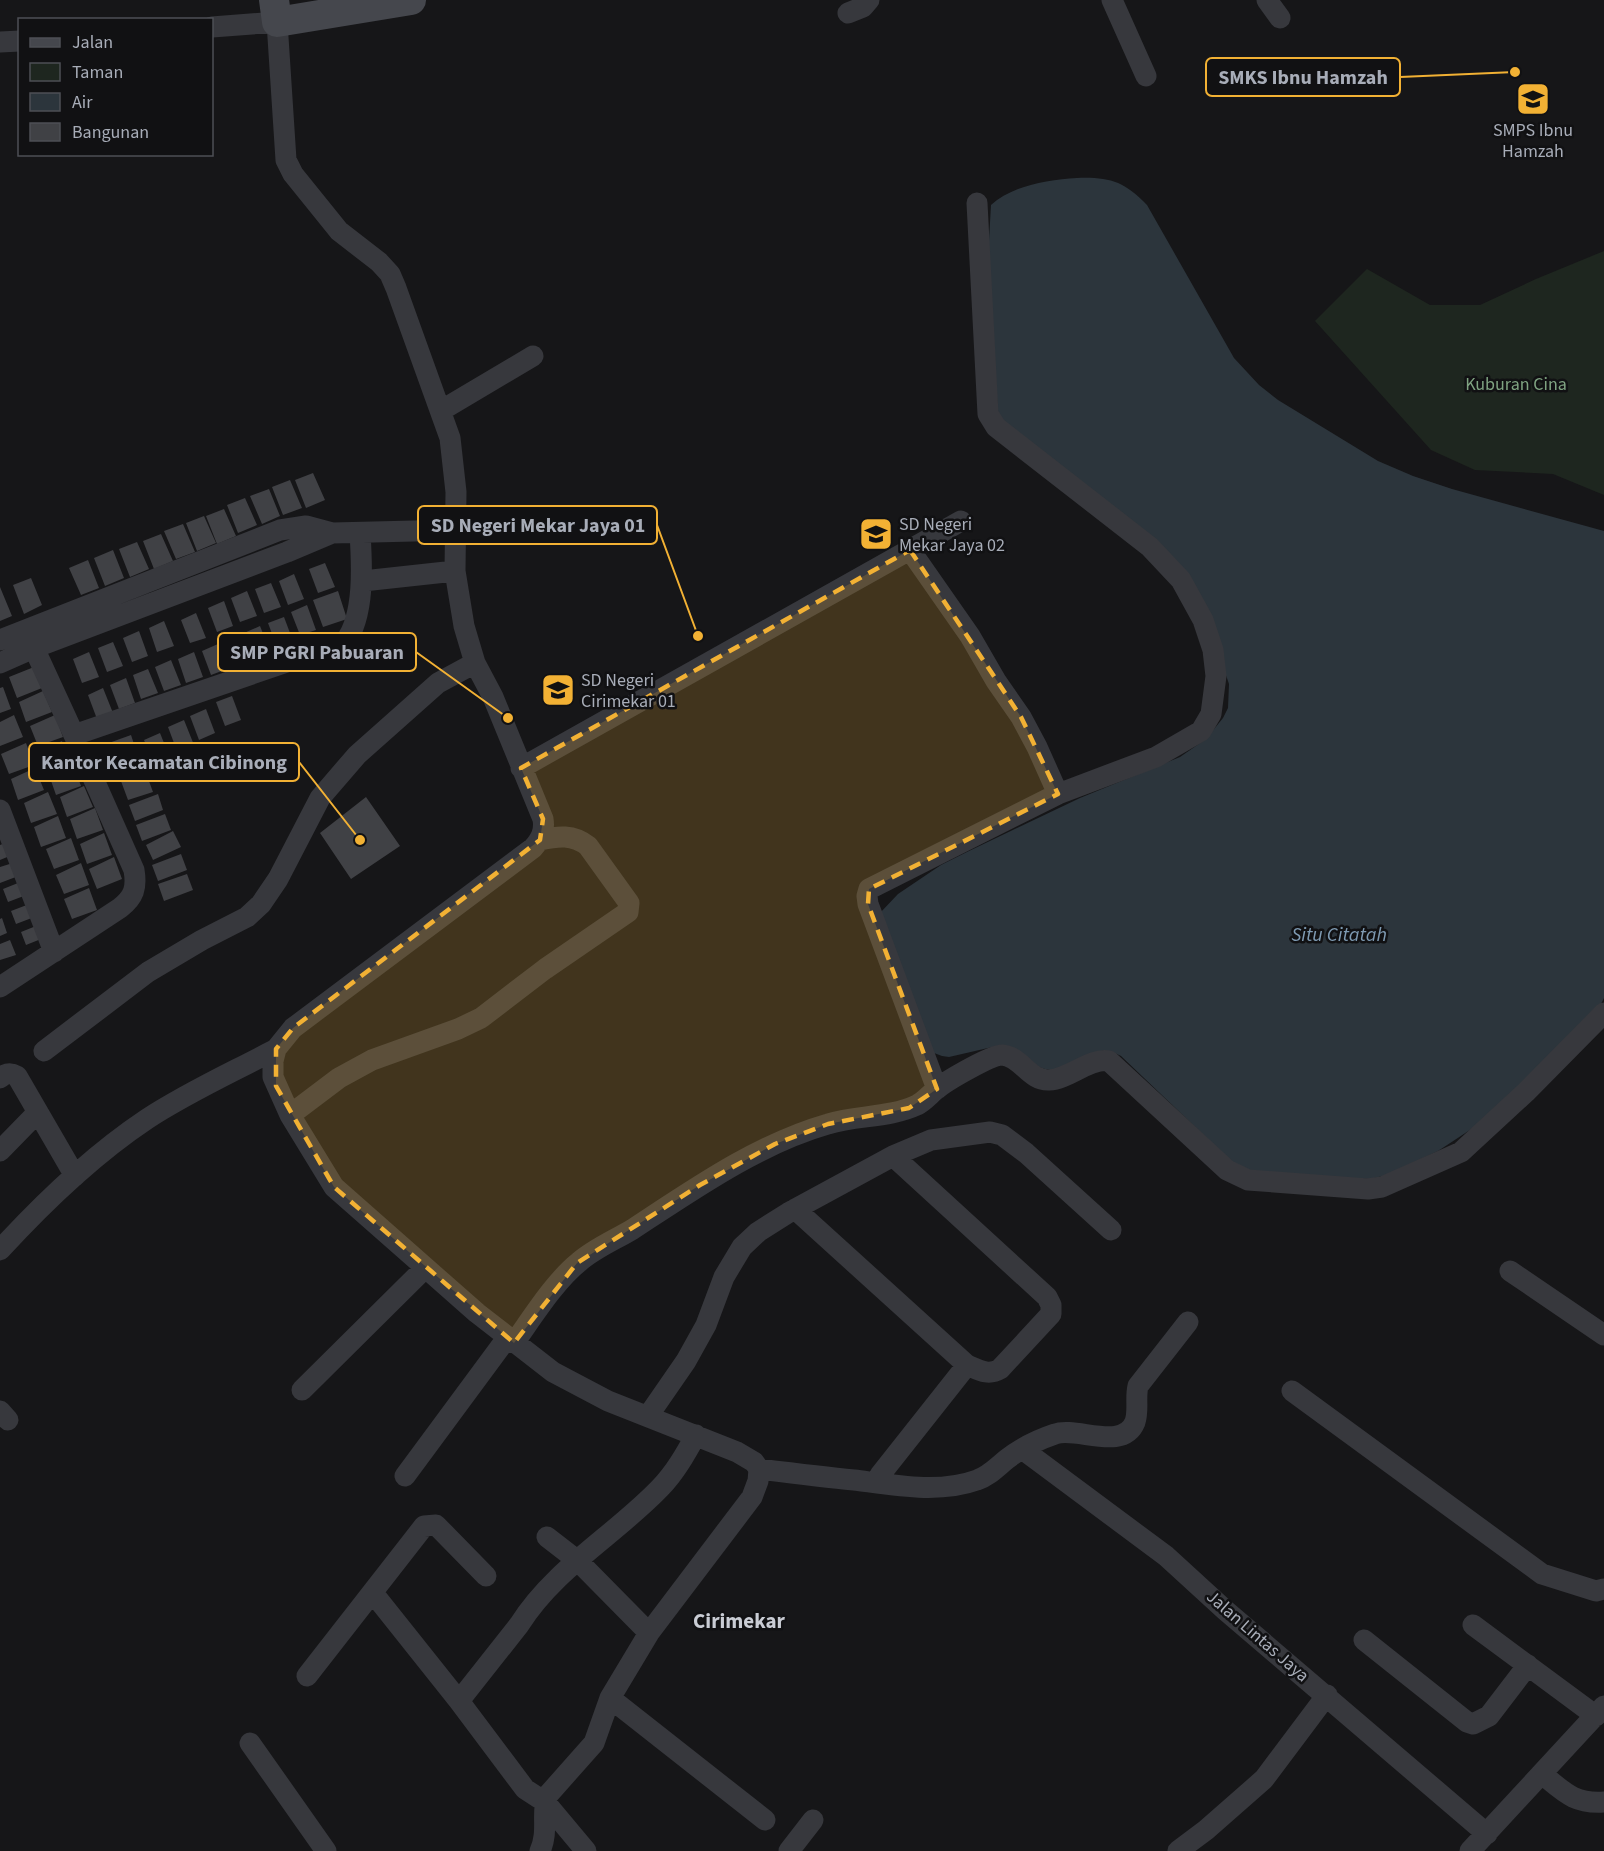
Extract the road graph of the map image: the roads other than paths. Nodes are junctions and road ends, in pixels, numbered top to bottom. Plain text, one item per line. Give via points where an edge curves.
1 (411, 0) edge
2 (869, 0) edge
3 (1112, 0) edge
4 (1267, 0) edge
5 (275, 11) edge
6 (848, 14) dead end
7 (1280, 18) dead end
8 (213, 27) edge
9 (18, 41) edge
10 (0, 42) edge
11 (1146, 76) dead end
12 (977, 203) dead end
13 (533, 356) dead end
14 (442, 410) junction
15 (962, 521) dead end
16 (455, 530) junction
17 (332, 533) junction
18 (360, 533) junction
19 (910, 550) junction
20 (457, 580) junction
21 (363, 581) junction
22 (0, 640) edge
23 (34, 648) junction
24 (0, 663) edge
25 (475, 663) junction
26 (74, 735) junction
27 (521, 768) junction
28 (1058, 794) junction
29 (0, 810) edge
30 (540, 840) junction
31 (54, 952) junction
32 (0, 987) edge
33 (1604, 1013) edge
34 (276, 1049) junction
35 (44, 1051) dead end
36 (0, 1078) edge
37 (937, 1089) junction
38 (38, 1112) junction
39 (290, 1115) junction
40 (0, 1151) edge
41 (893, 1156) junction
42 (75, 1176) junction
43 (795, 1209) junction
44 (1111, 1230) dead end
45 (0, 1250) edge
46 (425, 1268) junction
47 (1510, 1270) dead end
48 (1188, 1322) dead end
49 (1604, 1335) edge
50 (511, 1340) junction
51 (967, 1365) junction
52 (302, 1390) dead end
53 (1292, 1391) dead end
54 (648, 1416) junction
55 (696, 1435) junction
56 (1022, 1449) junction
57 (759, 1469) junction
58 (880, 1475) dead end
59 (405, 1476) dead end
60 (547, 1537) dead end
61 (578, 1562) junction
62 (486, 1576) dead end
63 (1604, 1589) edge
64 (373, 1593) junction
65 (1473, 1625) dead end
66 (649, 1633) junction
67 (1364, 1640) dead end
68 (1528, 1665) junction
69 (307, 1676) dead end
70 (1327, 1695) junction
71 (610, 1698) junction
72 (459, 1701) junction
73 (1600, 1711) edge
74 (250, 1743) dead end
75 (1542, 1774) junction
76 (545, 1802) junction
77 (1604, 1802) edge
78 (765, 1820) dead end
79 (813, 1820) dead end
80 (1487, 1834) junction
81 (326, 1851) edge
82 (540, 1851) edge
83 (586, 1851) edge
84 (789, 1851) edge
85 (1178, 1851) edge
86 (1470, 1851) edge

1 - 5 street
2 - 6 street
3 - 11 street
4 - 7 street
5 - 8 street
5 - 14 street via 286,160 339,231 390,274
9 - 10 street
12 - 28 street via 988,414 996,427 1165,561 1181,580 1203,620 1216,668 1215,701 1201,731 1156,757
13 - 14 street
14 - 16 street via 450,438 456,492
15 - 19 street
16 - 18 street
16 - 20 street
17 - 18 street
17 - 22 street via 306,526 280,530
17 - 23 street
18 - 21 street
19 - 27 street
19 - 28 street via 1021,717
20 - 21 street
20 - 25 street
21 - 26 street via 354,627 345,642
23 - 24 street
23 - 26 street
25 - 27 street
25 - 35 street via 438,683 357,755 320,798 261,904 247,916 148,972
26 - 31 street via 134,870 136,889 120,908
27 - 30 street via 543,819
28 - 37 street via 870,889 867,896
29 - 31 street
30 - 34 street via 293,1028
30 - 39 street via 566,837 588,846 629,903 628,912 480,1018 372,1060 339,1078
31 - 32 street
33 - 37 street via 1461,1152 1382,1187 1368,1189 1238,1176 1115,1065 1101,1059 1065,1076 1044,1080 1001,1055
34 - 39 street via 273,1077
34 - 42 street via 160,1111
36 - 38 street via 6,1073 17,1076
37 - 50 street via 920,1104 903,1110 828,1124 775,1144 700,1185 577,1263
38 - 40 street
38 - 42 street
39 - 46 street via 334,1187
41 - 43 street
41 - 44 street via 931,1140 996,1133 1013,1142
41 - 51 street via 1047,1297 1051,1305 1051,1314 1000,1369 986,1373
42 - 45 street
43 - 51 street
43 - 54 street via 758,1232 734,1257 706,1325
46 - 50 street
46 - 52 street
47 - 49 street
48 - 56 street via 1138,1386 1135,1422 1127,1432 1098,1438 1061,1431
50 - 54 street via 581,1388
50 - 59 street
51 - 58 street
53 - 63 street via 1542,1574 1596,1591
54 - 55 street
55 - 57 street via 736,1452
55 - 61 street via 661,1487
56 - 57 street via 977,1480 940,1487
56 - 70 street, Jalan Lintas Jaya via 1166,1556
57 - 66 street via 746,1505
60 - 61 street
61 - 66 street
61 - 72 street via 531,1608
62 - 64 street via 436,1525 428,1524
64 - 69 street
64 - 72 street
65 - 68 street
66 - 71 street
67 - 68 street via 1473,1724 1489,1716
68 - 73 street
70 - 80 street, Jalan Lintas Jaya
70 - 85 street via 1264,1779
71 - 76 street via 594,1743
71 - 78 street
72 - 76 street via 525,1789
73 - 75 street
74 - 81 street
75 - 77 street via 1575,1800
75 - 80 street
76 - 82 street via 546,1832
76 - 83 street
79 - 84 street
80 - 86 street

